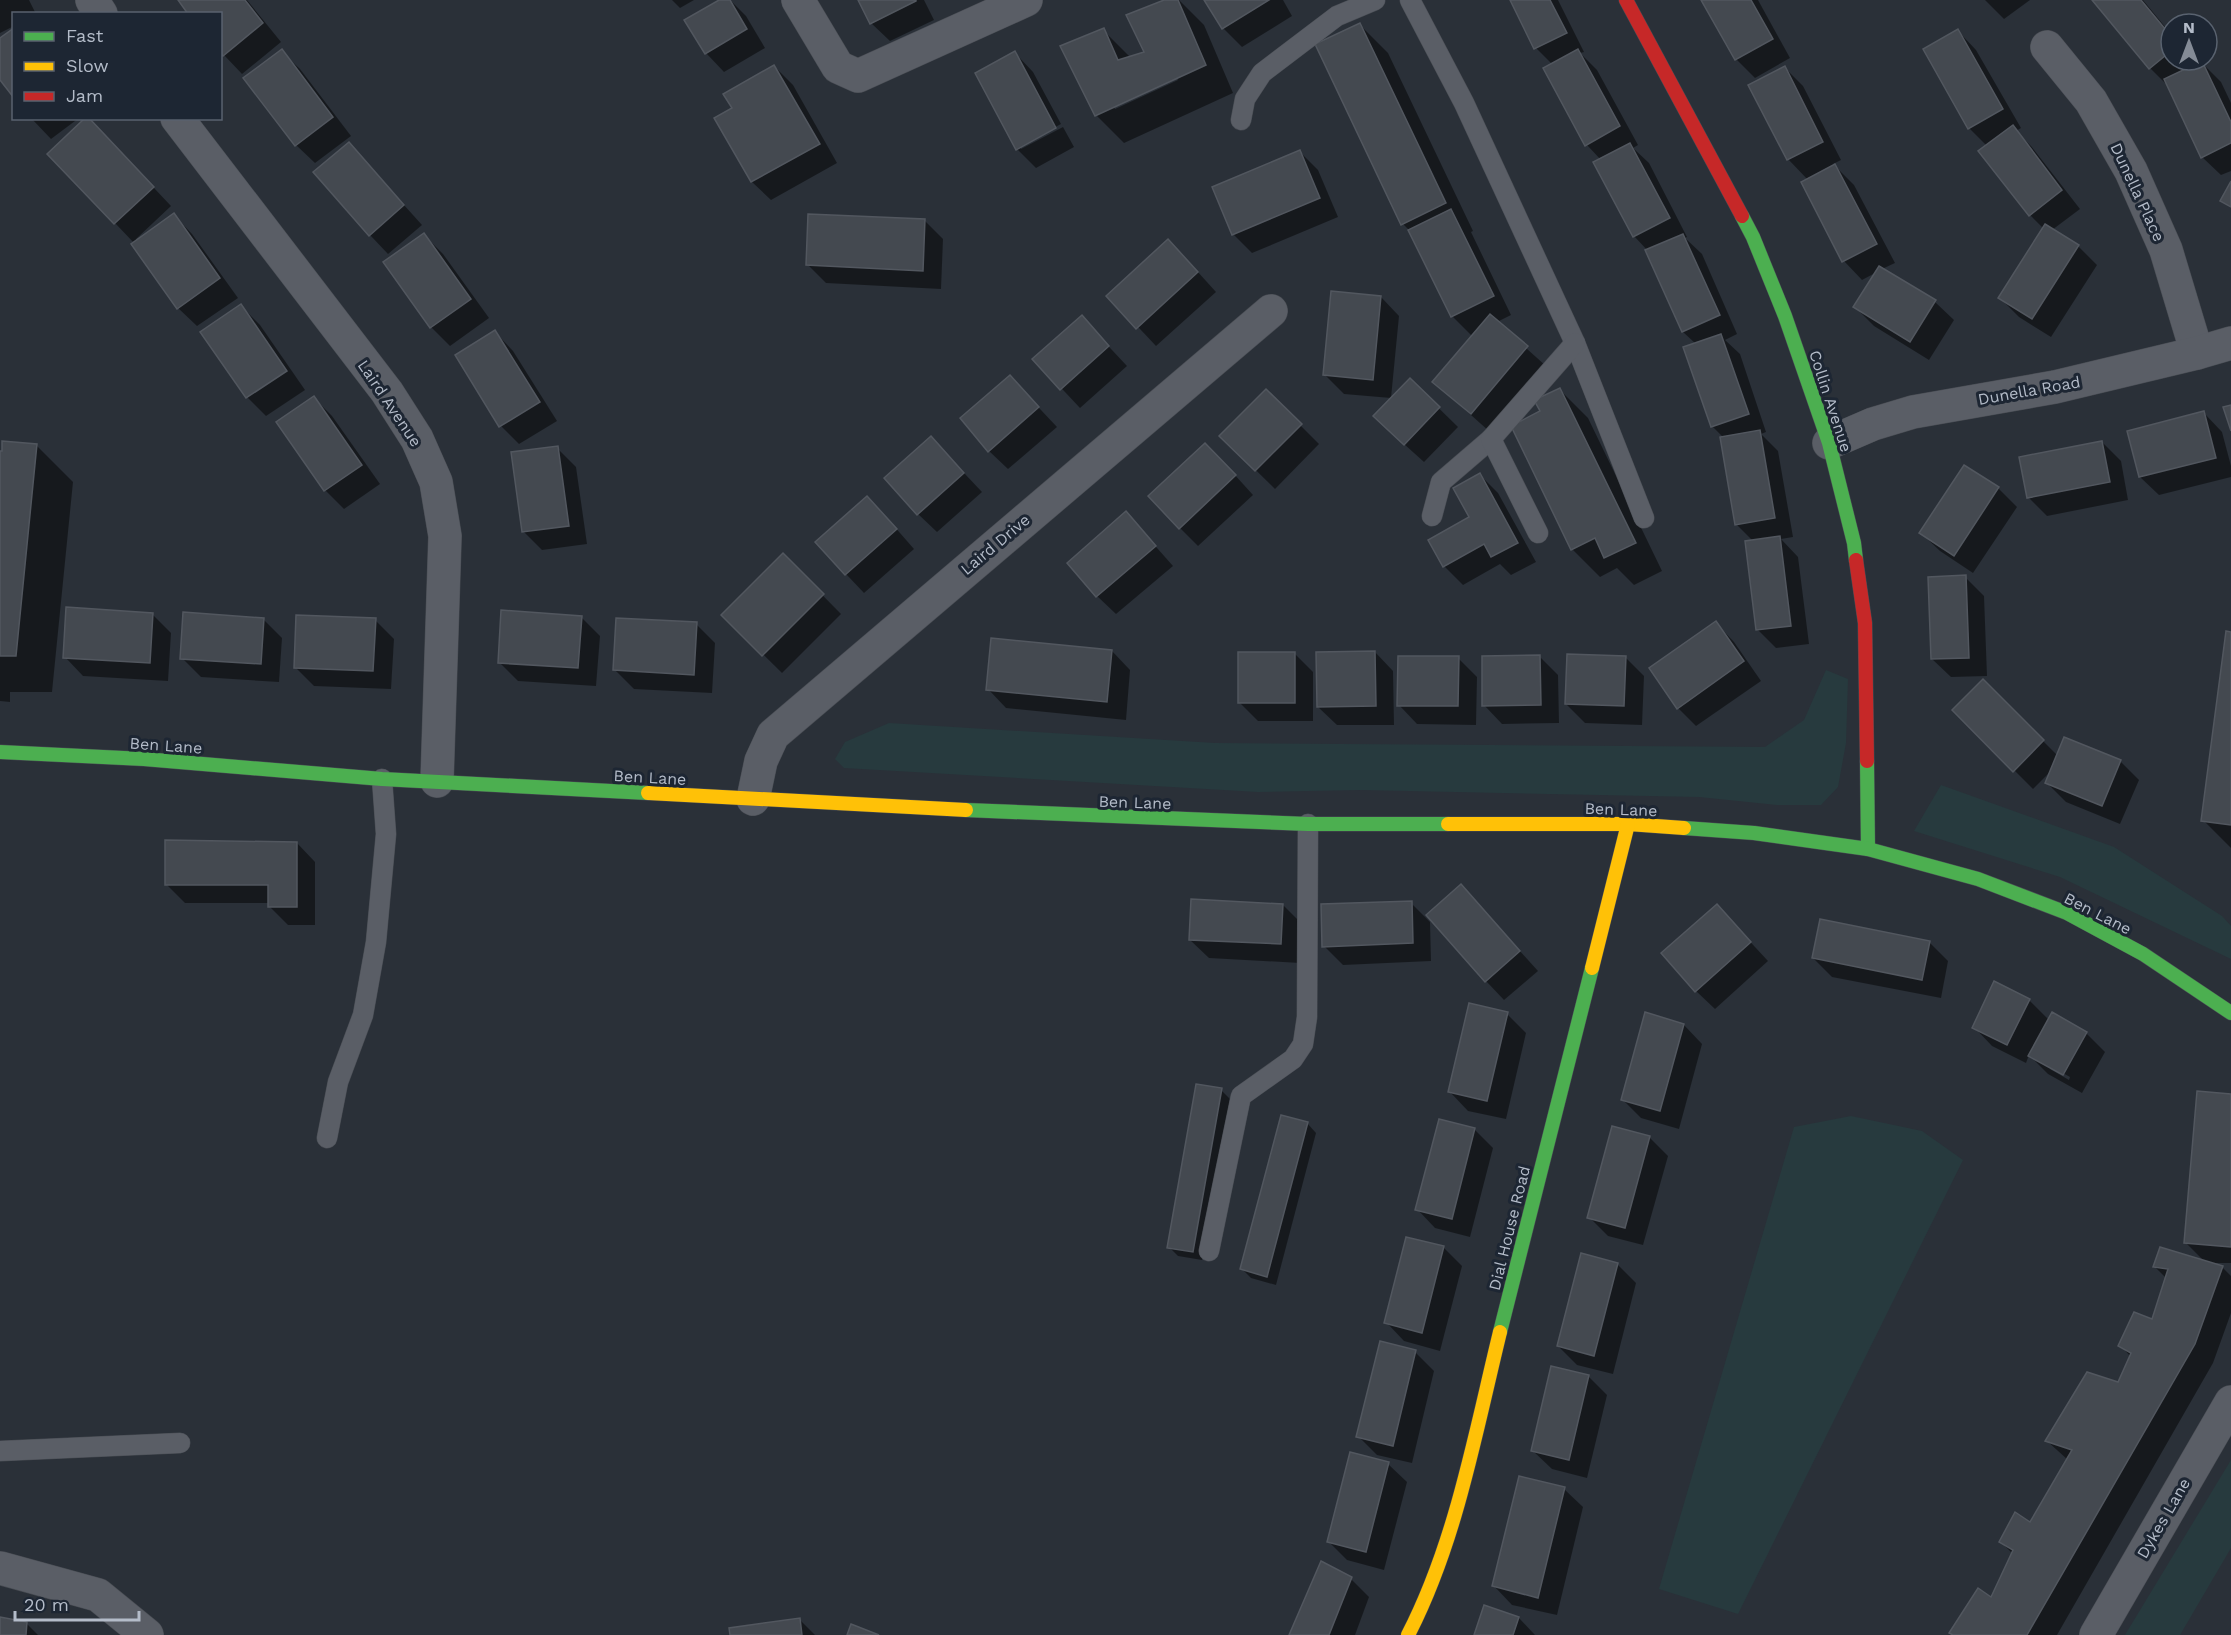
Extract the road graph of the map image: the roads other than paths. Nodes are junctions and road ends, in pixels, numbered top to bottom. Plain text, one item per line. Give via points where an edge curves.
1 (798, 0) edge
2 (1026, 0) edge
3 (1375, 0) edge
4 (1410, 0) edge
5 (1626, 0) edge
6 (2046, 47) dead end
7 (179, 120) edge
8 (1241, 120) dead end
9 (1271, 311) dead end
10 (2231, 343) edge
11 (1575, 344) junction
12 (2198, 353) junction
13 (1491, 439) junction
14 (1829, 443) junction
15 (1432, 516) dead end
16 (1644, 518) dead end
17 (1538, 533) dead end
18 (0, 752) edge
19 (382, 779) junction
20 (437, 781) junction
21 (753, 800) junction
22 (1308, 824) junction
23 (1628, 824) junction
24 (1868, 849) junction
25 (2231, 1013) edge
26 (327, 1138) dead end
27 (1209, 1251) dead end
28 (2231, 1402) edge
29 (180, 1443) dead end
30 (0, 1451) edge
31 (0, 1568) edge
32 (147, 1635) edge
33 (1408, 1635) edge
34 (2096, 1635) edge

1 - 2 street via 838,67 858,76
3 - 8 lane via 1337,16 1262,73 1245,99
4 - 11 lane via 1464,103
5 - 14 street, Collin Avenue via 1753,237
6 - 12 street, Dunella Place via 2091,101 2131,171 2166,250
7 - 20 street, Laird Avenue via 387,392 417,439 436,482 445,536
9 - 21 street, Laird Drive via 773,735 761,761
10 - 12 street, Dunella Road
11 - 13 lane
11 - 16 lane
12 - 14 street, Dunella Road via 2055,387 1913,412
13 - 15 lane via 1442,482
13 - 17 lane
14 - 24 street, Collin Avenue via 1854,543 1865,623
18 - 19 street, Ben Lane via 144,759
19 - 20 street, Ben Lane
19 - 26 lane via 386,834 376,942 363,1015 338,1082
20 - 21 street, Ben Lane
21 - 22 street, Ben Lane
22 - 23 street, Ben Lane
22 - 27 lane via 1307,1017 1303,1044 1293,1059 1241,1096
23 - 24 street, Ben Lane via 1754,833
23 - 33 street, Dial House Road via 1453,1520 1424,1604
24 - 25 street, Ben Lane via 1978,879 2067,913 2143,954
28 - 34 street, Dykes Lane
29 - 30 lane
31 - 32 street via 98,1595

